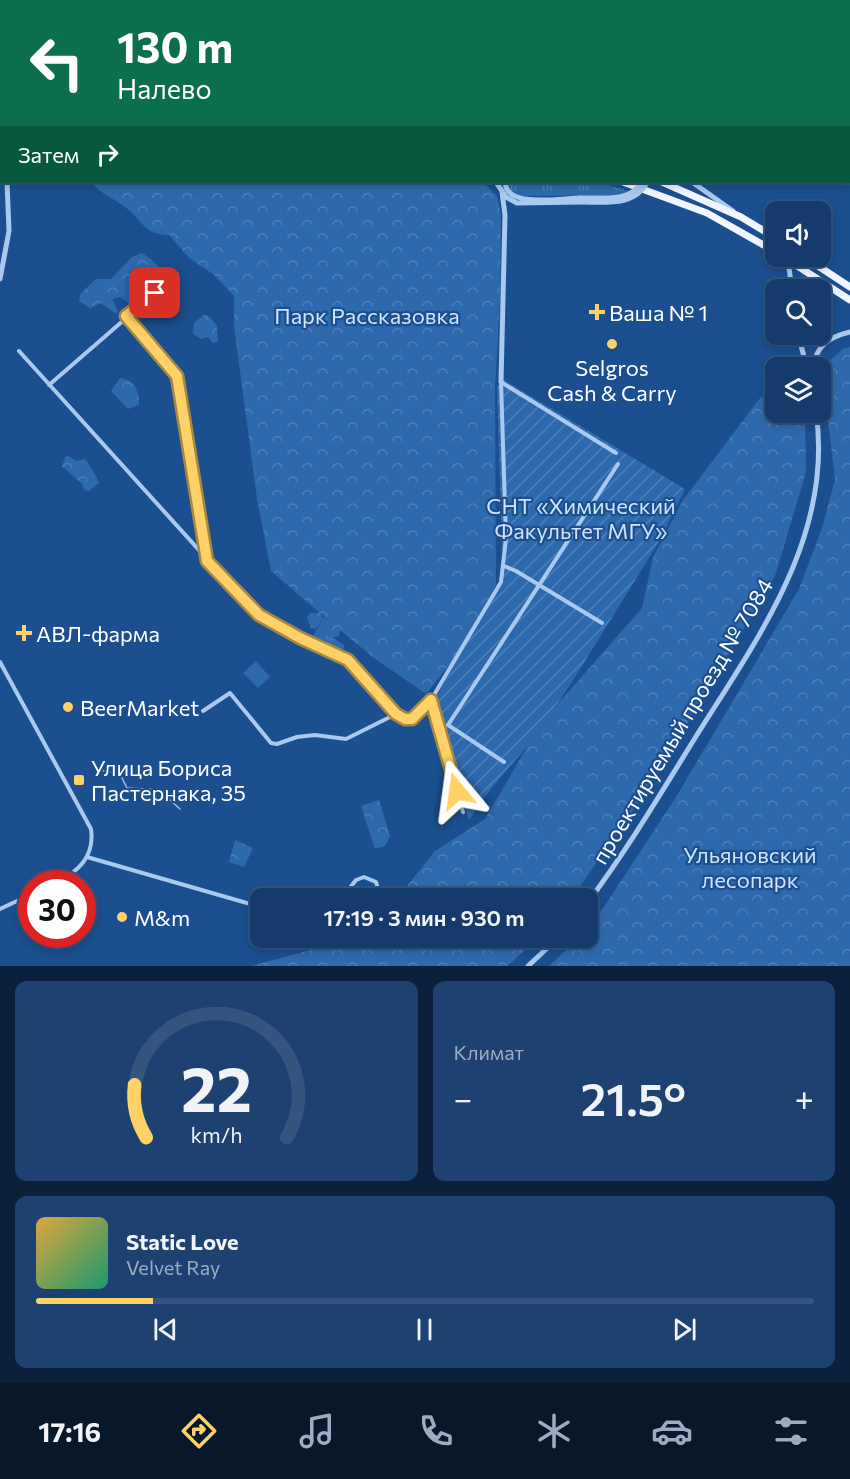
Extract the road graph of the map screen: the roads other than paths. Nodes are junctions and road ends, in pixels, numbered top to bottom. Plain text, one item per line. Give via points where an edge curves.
1 (0, 89) edge
2 (0, 94) edge
3 (7, 183) edge
4 (497, 183) edge
5 (505, 183) edge
6 (626, 183) edge
7 (641, 183) edge
8 (646, 183) edge
9 (664, 183) edge
10 (693, 183) edge
11 (502, 192) junction
12 (581, 200) junction
13 (517, 203) junction
14 (505, 215) junction
15 (741, 217) junction
16 (765, 231) edge
17 (765, 247) edge
18 (797, 267) edge
19 (820, 267) edge
20 (177, 274) dead end
21 (0, 279) edge
22 (850, 287) edge
23 (850, 300) edge
24 (126, 316) junction
25 (850, 332) edge
26 (19, 351) dead end
27 (814, 357) edge
28 (501, 382) junction
29 (49, 385) junction
30 (817, 423) edge
31 (616, 453) dead end
32 (618, 464) dead end
33 (207, 561) junction
34 (504, 566) junction
35 (540, 585) junction
36 (602, 623) dead end
37 (0, 662) edge
38 (431, 700) junction
39 (203, 711) dead end
40 (396, 714) junction
41 (504, 762) dead end
42 (463, 812) dead end
43 (87, 857) junction
44 (77, 870) edge
45 (350, 888) edge
46 (378, 888) edge
47 (598, 888) edge
48 (18, 901) edge
49 (250, 904) edge
50 (0, 909) edge
51 (547, 948) edge
52 (528, 966) edge

1 - 2 street
3 - 21 street via 9,231
4 - 11 street
5 - 12 street via 508,192 518,199
6 - 17 main road via 707,213
7 - 12 street, bridge via 626,196
8 - 12 street, bridge via 632,198
9 - 15 main road
10 - 15 street
11 - 13 street
11 - 14 street
12 - 13 street
13 - 14 street
14 - 28 street
15 - 16 main road
18 - 23 main road
19 - 22 main road
20 - 24 street
24 - 29 street
24 - 33 street via 177,376
25 - 27 street via 823,345
26 - 29 street
28 - 31 street
28 - 34 street
29 - 33 street
30 - 47 street, проектируемый проезд № 7084 via 816,489 808,525 783,593 647,816
32 - 35 street
33 - 40 street via 259,615 300,638 341,654
34 - 35 street
34 - 38 street via 501,582
35 - 36 street
35 - 41 street via 448,725
37 - 43 street via 88,818 92,841
38 - 40 street via 412,719
38 - 42 street
39 - 40 street via 230,693 271,743 278,744 315,735 346,739
43 - 44 street
43 - 49 street
45 - 46 street via 364,877 376,882
48 - 50 street
51 - 52 street

